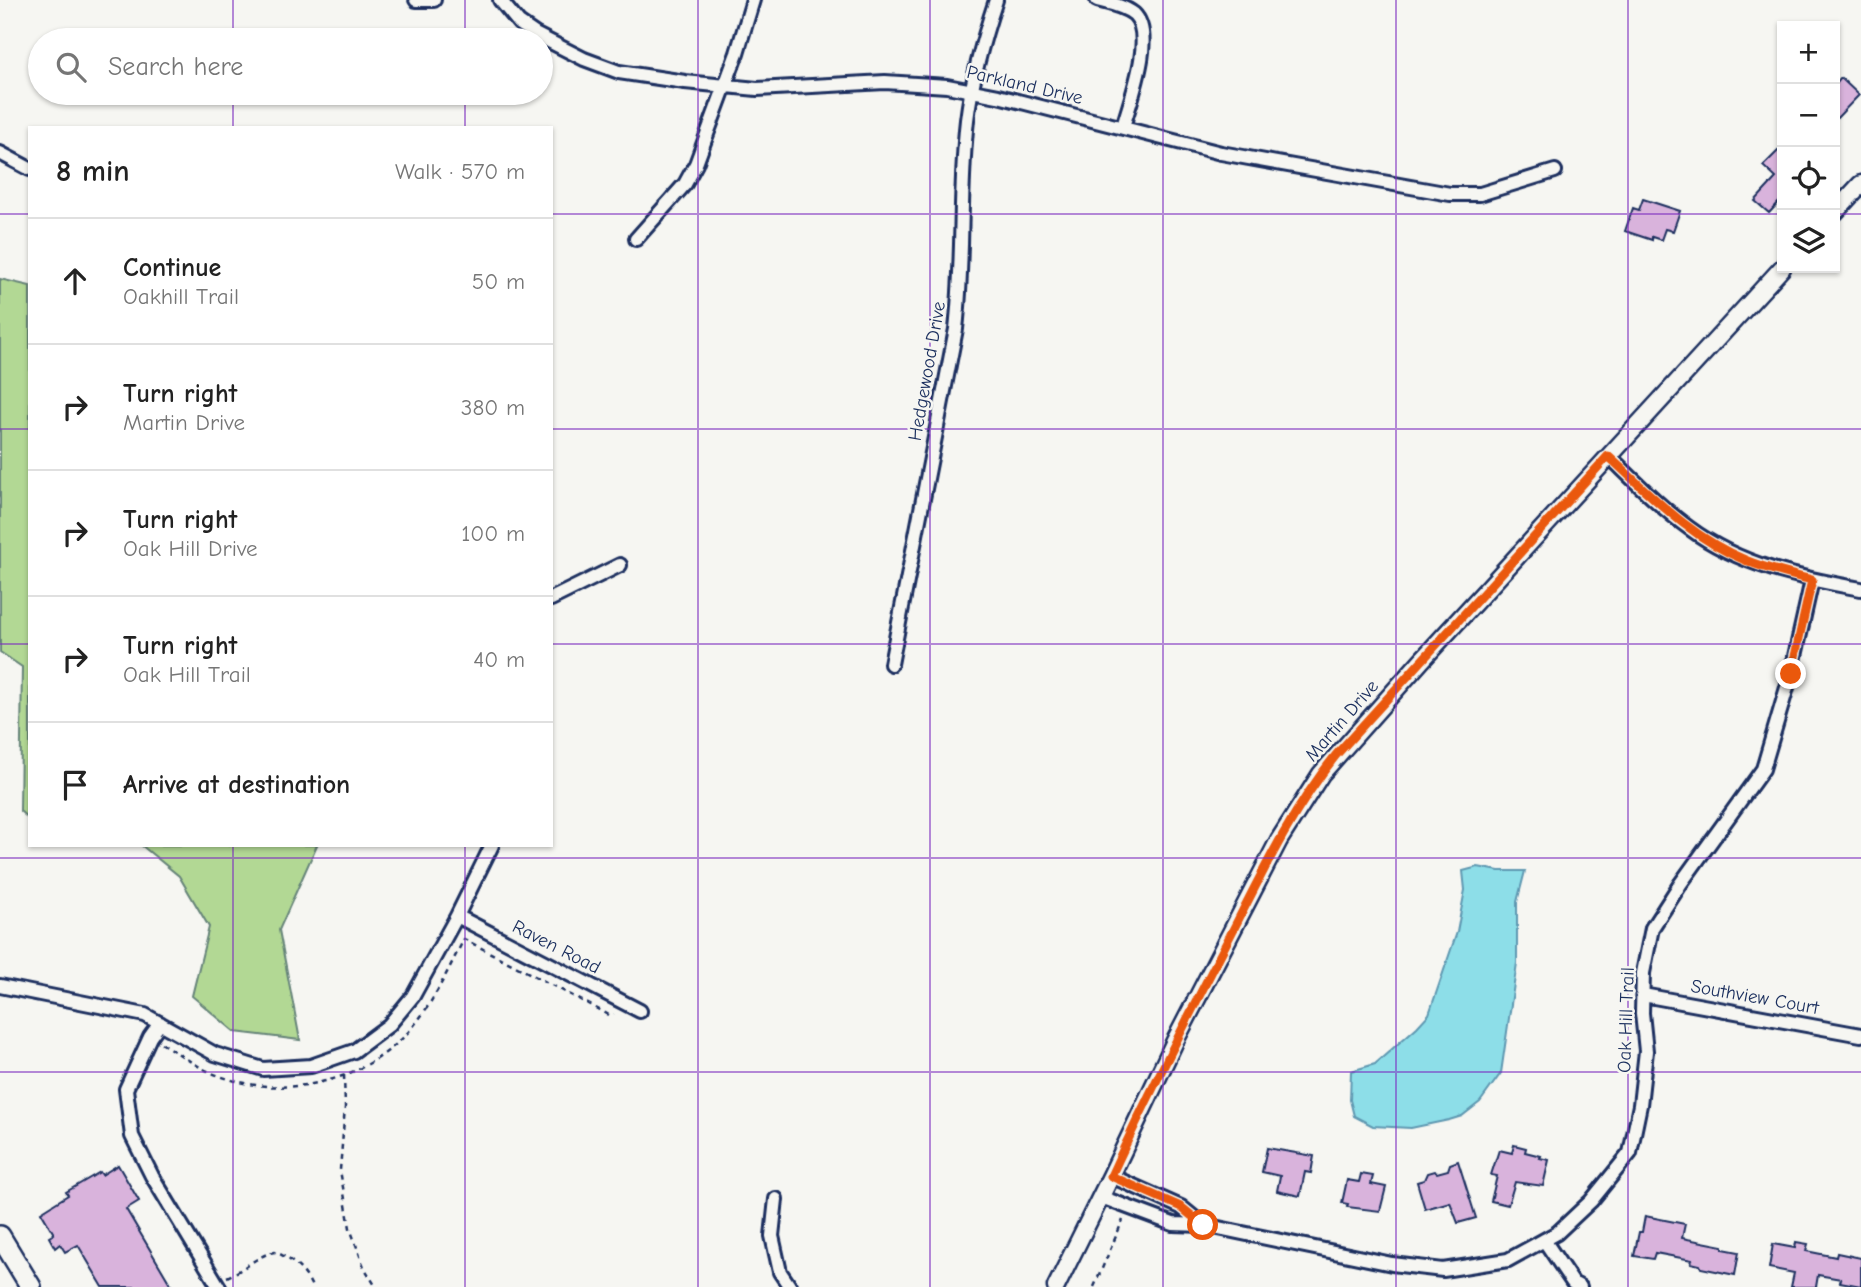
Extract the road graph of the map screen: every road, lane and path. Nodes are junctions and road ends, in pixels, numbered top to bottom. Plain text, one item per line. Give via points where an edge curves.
1 (416, 0) edge
2 (434, 0) edge
3 (500, 0) edge
4 (753, 0) edge
5 (996, 0) edge
6 (1097, 0) edge
7 (526, 28) edge
8 (553, 44) edge
9 (723, 87) junction
10 (971, 91) junction
11 (1123, 127) junction
12 (0, 153) edge
13 (28, 168) edge
14 (1555, 171) dead end
15 (1861, 184) edge
16 (1837, 210) edge
17 (636, 239) dead end
18 (1777, 273) edge
19 (1608, 456) junction
20 (620, 565) dead end
21 (1812, 580) junction
22 (1861, 589) edge
23 (553, 599) edge
24 (891, 664) dead end
25 (491, 847) edge
26 (457, 916) junction
27 (0, 986) edge
28 (1643, 995) junction
29 (639, 1011) dead end
30 (160, 1023) junction
31 (1861, 1035) edge
32 (344, 1075) dead end
33 (1111, 1176) junction
34 (1101, 1197) junction
35 (776, 1199) dead end
36 (1128, 1207) junction
37 (1203, 1225) junction
38 (0, 1236) edge
39 (1544, 1240) junction
40 (223, 1282) edge
41 (31, 1287) edge
42 (313, 1287) edge
43 (376, 1287) edge
44 (790, 1287) edge
45 (1056, 1287) edge
46 (1094, 1287) edge
47 (1580, 1287) edge

1 - 2 street
3 - 7 street, Parkland Drive
4 - 9 street
5 - 10 street, Hedgewood Drive
6 - 11 street via 1125,8 1142,26 1142,49
8 - 9 street, Parkland Drive via 620,72
9 - 10 street, Parkland Drive via 885,82
9 - 17 street via 685,184
10 - 11 street, Parkland Drive
10 - 24 street, Hedgewood Drive via 956,329
11 - 14 street, Parkland Drive via 1221,153 1450,194 1480,194
12 - 13 street
15 - 16 street
18 - 19 street, Martin Drive
19 - 21 street via 1706,539 1745,560
19 - 33 street, Martin Drive via 1321,774 1269,861
20 - 23 street
21 - 22 street
21 - 28 street, Oak Hill Trail via 1763,769 1652,928
25 - 26 street
26 - 29 street, Raven Road
26 - 30 street via 413,996 389,1025 354,1051 311,1066 264,1069 215,1054
27 - 30 street via 145,1015
28 - 31 street, Southview Court
28 - 39 street, Oak Hill Trail via 1646,1051 1630,1153 1591,1201
30 - 40 street via 126,1089 132,1136 152,1176
32 - 43 path via 340,1170 350,1228 363,1267
33 - 34 street, Martin Drive
33 - 37 street via 1181,1207
34 - 36 street, Oak Hill Trail
34 - 45 street, Martin Drive
35 - 44 street via 772,1236 780,1272
36 - 37 street, Oak Hill Trail via 1173,1224
36 - 46 path
37 - 39 street, Oak Hill Trail via 1392,1264 1443,1270 1508,1260
38 - 41 main road
39 - 47 street
40 - 42 path via 266,1253 276,1252 307,1274

